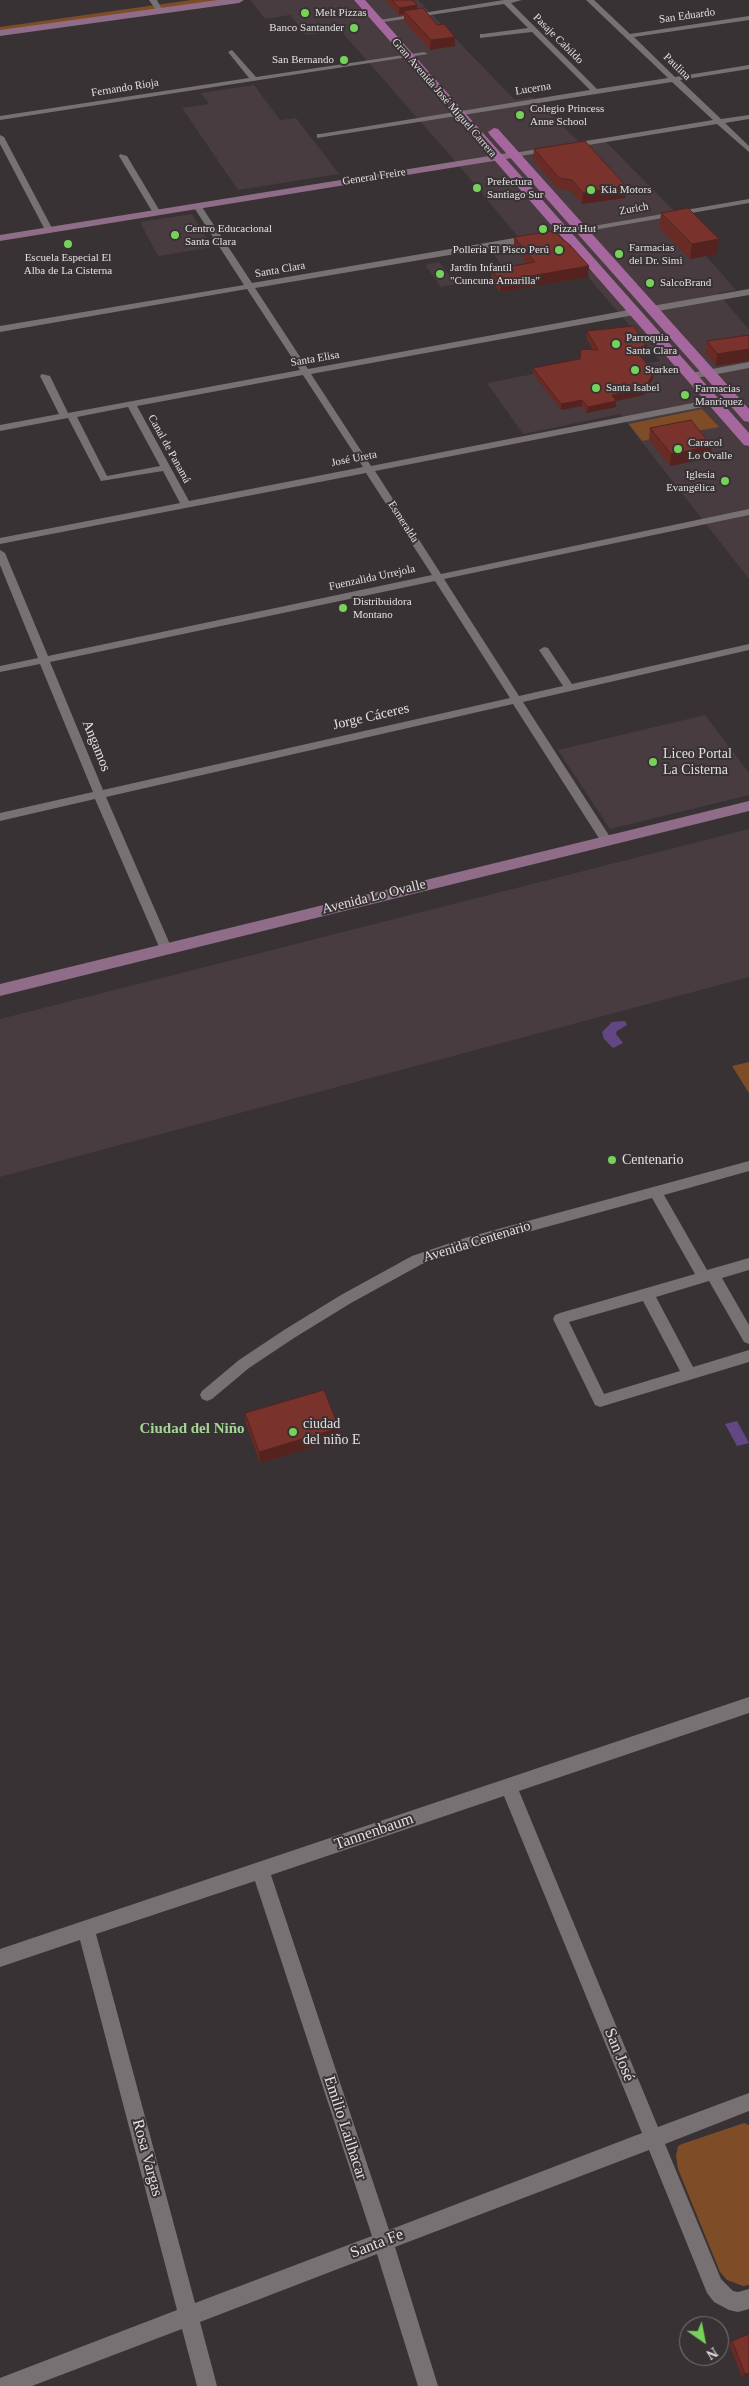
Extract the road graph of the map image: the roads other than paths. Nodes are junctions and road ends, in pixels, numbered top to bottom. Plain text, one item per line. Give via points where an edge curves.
1 (184, 0) edge
2 (239, 0) edge
3 (358, 0) edge
4 (518, 0) edge
5 (590, 0) edge
6 (506, 2) junction
7 (156, 5) edge
8 (381, 6) dead end
9 (89, 17) junction
10 (392, 18) junction
11 (749, 18) edge
12 (377, 21) junction
13 (0, 26) edge
14 (533, 30) junction
15 (0, 33) edge
16 (483, 36) dead end
17 (628, 36) junction
18 (232, 52) dead end
19 (424, 54) junction
20 (408, 57) junction
21 (433, 64) dead end
22 (749, 67) edge
23 (673, 79) junction
24 (254, 80) junction
25 (594, 91) junction
26 (471, 107) junction
27 (458, 113) junction
28 (749, 117) edge
29 (0, 118) edge
30 (719, 122) junction
31 (320, 136) dead end
32 (0, 137) edge
33 (749, 150) edge
34 (514, 155) junction
35 (123, 156) dead end
36 (497, 158) junction
37 (749, 201) edge
38 (196, 206) junction
39 (156, 212) junction
40 (49, 230) junction
41 (582, 230) junction
42 (538, 237) edge
43 (0, 238) edge
44 (248, 286) junction
45 (749, 292) edge
46 (649, 305) junction
47 (634, 312) junction
48 (0, 329) edge
49 (749, 365) edge
50 (305, 373) junction
51 (709, 373) junction
52 (44, 376) dead end
53 (690, 376) junction
54 (713, 402) junction
55 (131, 404) junction
56 (68, 416) junction
57 (749, 418) edge
58 (0, 428) edge
59 (749, 442) edge
60 (166, 468) junction
61 (369, 469) junction
62 (186, 505) junction
63 (749, 512) edge
64 (0, 542) edge
65 (0, 553) edge
66 (439, 577) junction
67 (749, 647) edge
68 (544, 650) dead end
69 (44, 660) junction
70 (0, 669) edge
71 (569, 688) junction
72 (516, 700) junction
73 (99, 794) junction
74 (749, 806) edge
75 (0, 817) edge
76 (606, 840) junction
77 (166, 949) junction
78 (0, 990) edge
79 (749, 1166) edge
80 (656, 1192) junction
81 (749, 1264) edge
82 (709, 1276) junction
83 (647, 1294) junction
84 (749, 1338) edge
85 (749, 1356) edge
86 (689, 1374) junction
87 (207, 1395) dead end
88 (749, 1705) edge
89 (509, 1786) junction
90 (260, 1870) junction
91 (86, 1929) junction
92 (0, 1958) edge
93 (749, 2102) edge
94 (653, 2138) junction
95 (383, 2241) junction
96 (749, 2299) edge
97 (189, 2315) junction
98 (5, 2386) edge
99 (207, 2386) edge
100 (428, 2386) edge

1 - 7 main road
2 - 7 main road
3 - 12 main road, Gran Avenida José Miguel Carrera
4 - 6 street
5 - 17 street, Paulina
6 - 10 street
6 - 14 street, Pasaje Cabildo
7 - 9 main road
8 - 10 main road, Gran Avenida José Miguel Carrera
9 - 13 main road
9 - 15 main road
10 - 12 street
10 - 19 main road, Gran Avenida José Miguel Carrera
11 - 17 street, San Eduardo
12 - 20 main road, Gran Avenida José Miguel Carrera
14 - 16 street
14 - 25 street, Pasaje Cabildo
17 - 23 street, Paulina
18 - 24 street
19 - 20 street, Fernando Rioja
19 - 21 main road, Gran Avenida José Miguel Carrera
20 - 24 street, Fernando Rioja
20 - 27 main road, Gran Avenida José Miguel Carrera
22 - 23 street, Lucerna
23 - 25 street, Lucerna
23 - 30 street, Paulina
24 - 29 street, Fernando Rioja
25 - 26 street, Lucerna
26 - 27 street, Lucerna
26 - 34 main road, Gran Avenida José Miguel Carrera
27 - 31 street, Lucerna
27 - 36 main road, Gran Avenida José Miguel Carrera
28 - 30 street, General Freire
30 - 33 street, Paulina
30 - 34 street, General Freire
32 - 40 street
34 - 36 main road, General Freire
34 - 41 main road, Gran Avenida José Miguel Carrera
35 - 39 street
36 - 38 main road, General Freire
36 - 47 main road, Gran Avenida José Miguel Carrera
37 - 41 street, Zurich
38 - 39 main road, General Freire
38 - 44 street, Esmeralda
39 - 40 main road, General Freire
40 - 43 main road, General Freire
41 - 46 main road, Gran Avenida José Miguel Carrera
42 - 44 street, Santa Clara
44 - 48 street, Santa Clara
44 - 50 street, Esmeralda
45 - 46 street
46 - 47 main road
46 - 51 main road, Gran Avenida José Miguel Carrera
47 - 50 street, Santa Elisa
47 - 53 main road, Gran Avenida José Miguel Carrera
49 - 51 street
50 - 55 street, Santa Elisa
50 - 61 street, Esmeralda
51 - 53 street
51 - 57 main road, Gran Avenida José Miguel Carrera
52 - 56 street
53 - 54 main road, Gran Avenida José Miguel Carrera
54 - 59 main road, Gran Avenida José Miguel Carrera
54 - 61 street, José Ureta
55 - 56 street, Santa Elisa
55 - 60 street, Canal de Panamá
56 - 58 street, Santa Elisa
56 - 60 street via 104,480
60 - 62 street, Canal de Panamá
61 - 62 street, José Ureta
61 - 66 street, Esmeralda
62 - 64 street, José Ureta
63 - 66 street, Fuenzalida Urrejola
65 - 69 street, Angamos
66 - 69 street, Fuenzalida Urrejola
66 - 72 street, Esmeralda
67 - 71 street, Jorge Cáceres
68 - 71 street
69 - 70 street, Fuenzalida Urrejola
69 - 73 street, Angamos
71 - 72 street, Jorge Cáceres
72 - 73 street, Jorge Cáceres
72 - 76 street, Esmeralda
73 - 75 street, Jorge Cáceres
73 - 77 street, Angamos
74 - 76 main road, Avenida Lo Ovalle
76 - 77 main road, Avenida Lo Ovalle
77 - 78 main road, Avenida Lo Ovalle
79 - 80 street, Avenida Centenario
80 - 82 street
80 - 87 street, Avenida Centenario via 417,1260 289,1334 244,1364
81 - 82 street
82 - 83 street
82 - 84 street
83 - 86 street
83 - 86 street via 560,1319 600,1401
85 - 86 street
88 - 89 street, Tannenbaum
89 - 90 street, Tannenbaum
89 - 94 street, San José
90 - 91 street, Tannenbaum
90 - 95 street, Emilio Lailhacar
91 - 92 street, Tannenbaum
91 - 97 street, Rosa Vargas
93 - 94 street, Santa Fe
94 - 95 street, Santa Fe
94 - 96 street, San José via 717,2291 734,2302
95 - 97 street, Santa Fe
95 - 100 street, Emilio Lailhacar
97 - 98 street, Santa Fe
97 - 99 street, Rosa Vargas

